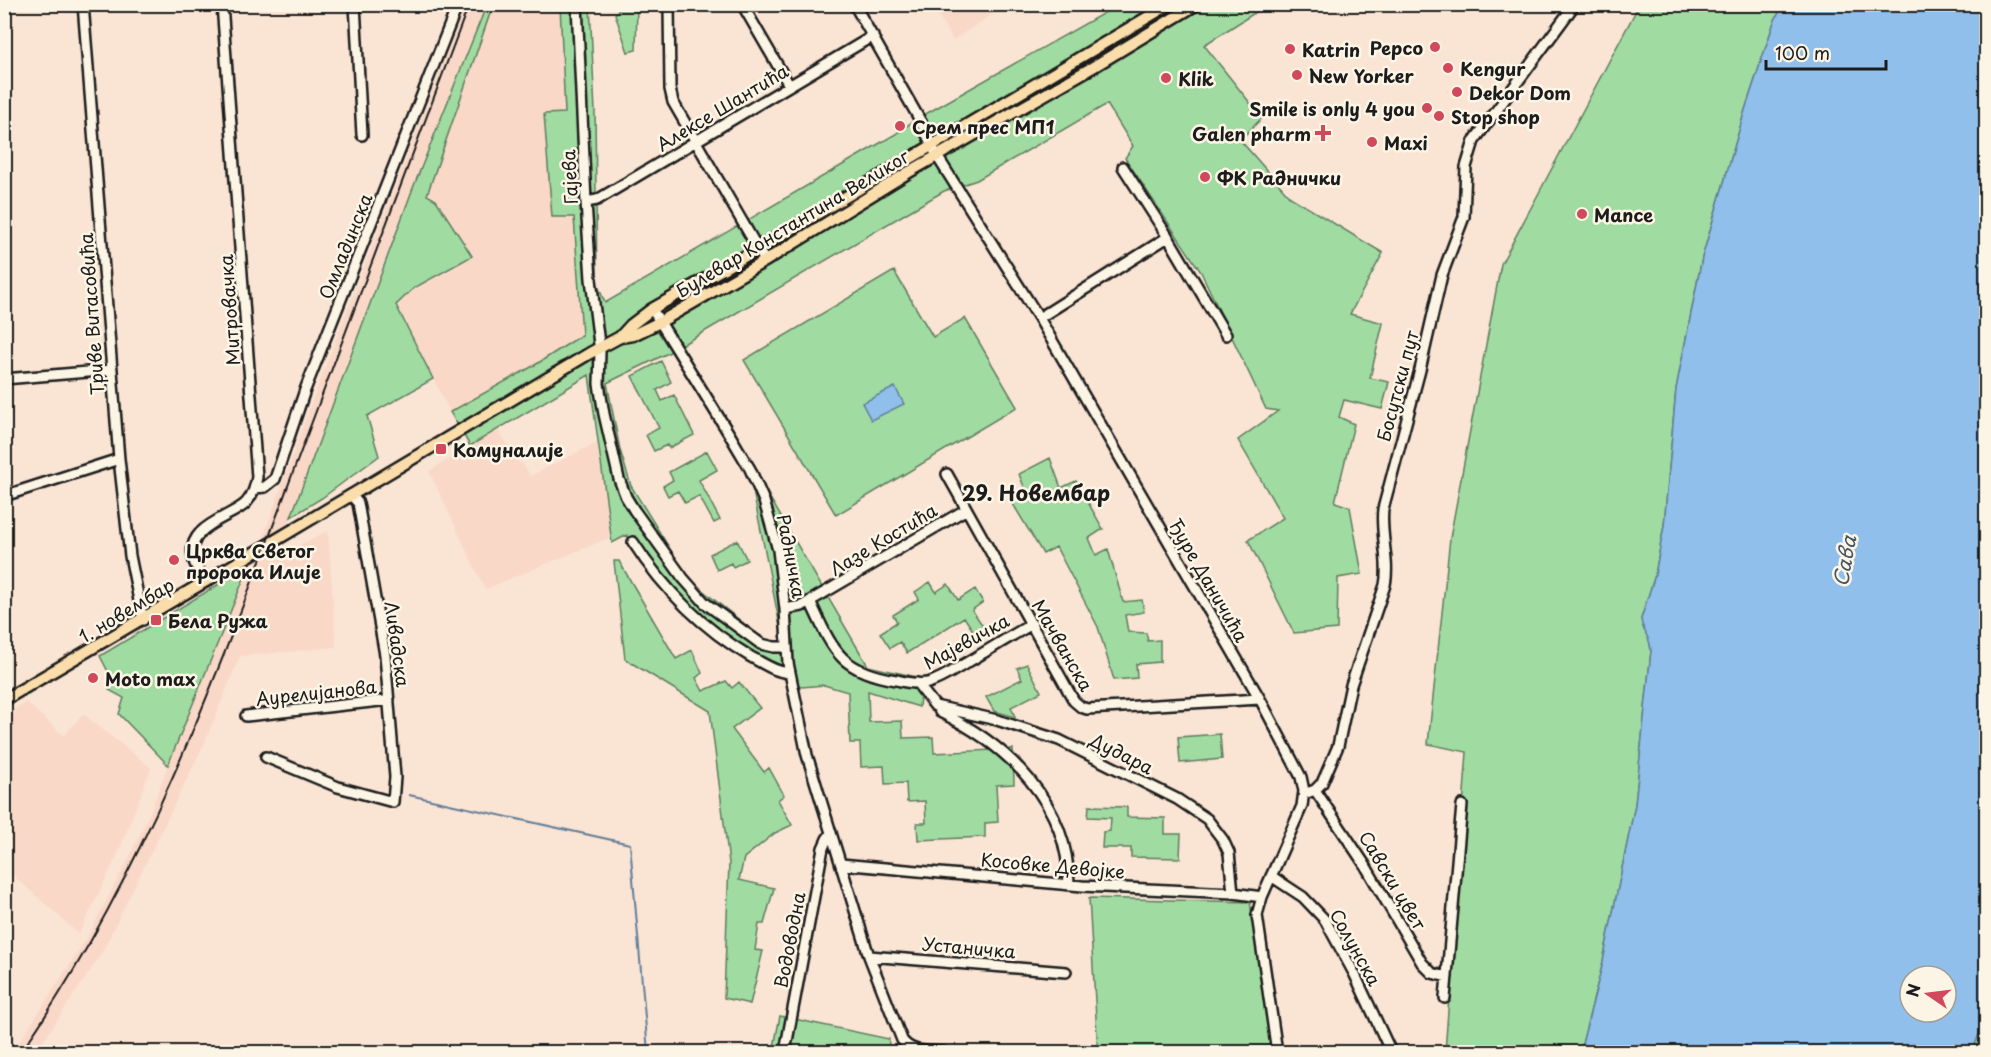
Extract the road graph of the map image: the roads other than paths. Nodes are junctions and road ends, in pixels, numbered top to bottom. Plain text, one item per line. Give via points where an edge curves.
1 (83, 4) edge
2 (222, 4) edge
3 (355, 4) edge
4 (458, 4) edge
5 (577, 4) edge
6 (669, 4) edge
7 (742, 4) edge
8 (854, 4) edge
9 (1170, 4) edge
10 (1197, 4) edge
11 (1575, 4) edge
12 (873, 36) junction
13 (789, 85) junction
14 (362, 135) dead end
15 (695, 142) junction
16 (932, 145) junction
17 (937, 156) junction
18 (1123, 167) dead end
19 (586, 202) junction
20 (1168, 237) junction
21 (758, 249) junction
22 (765, 261) junction
23 (652, 309) junction
24 (1039, 318) junction
25 (660, 322) junction
26 (1226, 335) dead end
27 (620, 337) junction
28 (599, 348) junction
29 (112, 369) junction
30 (4, 379) edge
31 (118, 459) junction
32 (946, 474) dead end
33 (255, 488) junction
34 (351, 495) junction
35 (4, 496) edge
36 (965, 510) junction
37 (633, 542) dead end
38 (265, 548) joint
39 (205, 581) junction
40 (810, 601) junction
41 (785, 609) junction
42 (143, 620) junction
43 (1032, 624) junction
44 (787, 647) junction
45 (789, 673) junction
46 (917, 683) junction
47 (1260, 699) junction
48 (4, 700) edge
49 (389, 700) junction
50 (938, 707) junction
51 (246, 716) dead end
52 (266, 757) dead end
53 (1315, 790) junction
54 (1304, 794) junction
55 (1462, 805) dead end
56 (830, 835) junction
57 (841, 864) junction
58 (1271, 876) junction
59 (1069, 884) junction
60 (1233, 893) junction
61 (1262, 897) junction
62 (869, 956) junction
63 (1066, 972) dead end
64 (1447, 977) junction
65 (1446, 998) dead end
66 (785, 1053) edge
67 (943, 1053) edge
68 (1277, 1053) edge
69 (1391, 1053) edge

1 - 29 street, Триве Витасовића
2 - 33 street, Митровачка via 257,457
3 - 14 street
4 - 33 street, Омладинска via 305,390 275,479 269,485
5 - 19 street, Гајева
6 - 15 street via 670,95
7 - 13 street
8 - 12 street, Ђуре Даничића
9 - 16 main road, Булевар Константина Великог
10 - 17 main road, Булевар Константина Великог
11 - 53 street, Босутски пут via 1474,141 1468,158 1464,217 1442,275 1383,509 1385,585 1352,685 1338,746
12 - 13 street, Алексе Шантића
12 - 16 street, Ђуре Даничића
13 - 15 street, Алексе Шантића
15 - 19 street, Алексе Шантића via 597,200
15 - 21 street
16 - 17 street, Ђуре Даничића
16 - 21 main road, Булевар Константина Великог
17 - 22 main road, Булевар Константина Великог
17 - 24 street, Ђуре Даничића
18 - 20 street
19 - 28 street, Гајева
20 - 24 street
20 - 26 street
21 - 22 street
21 - 23 main road, Булевар Константина Великог
22 - 25 main road, Булевар Константина Великог
23 - 25 street, Радничка
23 - 27 main road, Булевар Константина Великог
24 - 47 street, Ђуре Даничића
25 - 27 main road, Булевар Константина Великог
25 - 41 street, Радничка via 731,437 764,501 778,550
27 - 28 main road, Булевар Константина Великог
28 - 34 main road, Булевар Константина Великог
28 - 44 street, Гајева via 604,414 626,497 705,603 761,644
29 - 30 street
29 - 31 street, Триве Витасовића
31 - 35 street
31 - 42 street, Триве Витасовића via 130,556
32 - 36 street, Мачванска
33 - 39 street via 244,505 206,527 195,543 194,560
34 - 38 main road, Булевар Константина Великог
34 - 49 street, Ливадска via 358,503 361,518
36 - 40 street, Лазе Костића
36 - 43 street, Мачванска
37 - 45 street via 692,614 722,639 779,672
38 - 39 main road, 1. новембар
39 - 42 main road, 1. новембар
40 - 41 street, Лазе Костића
40 - 46 street, Мајевичка via 831,642 852,667 879,677
41 - 44 street, Радничка
42 - 48 main road, 1. новембар
43 - 46 street, Мајевичка via 945,675 928,683
43 - 47 street, Мачванска via 1074,701 1084,709
44 - 45 street, Радничка
45 - 56 street, Радничка
46 - 50 street
47 - 54 street, Ђуре Даничића via 1300,777
49 - 51 street, Аурелијанова
49 - 52 street, Ливадска via 393,802 338,787
50 - 59 street via 1005,753 1034,785 1064,844
50 - 60 street, Дудара via 1059,740 1178,799 1207,819 1223,840 1229,853
53 - 54 street
53 - 64 street, Савски цвет via 1364,861 1422,963 1432,973
54 - 58 street via 1298,817
55 - 64 street
56 - 57 street
56 - 66 street, Водоводна via 823,849
57 - 59 street, Косовке Девојке
57 - 62 street
58 - 61 street
58 - 69 street, Солунска via 1303,897 1325,920
59 - 60 street, Косовке Девојке
60 - 61 street, Косовке Девојке
61 - 68 street via 1257,915
62 - 63 street, Устаничка
62 - 67 street via 906,1046
64 - 65 street

